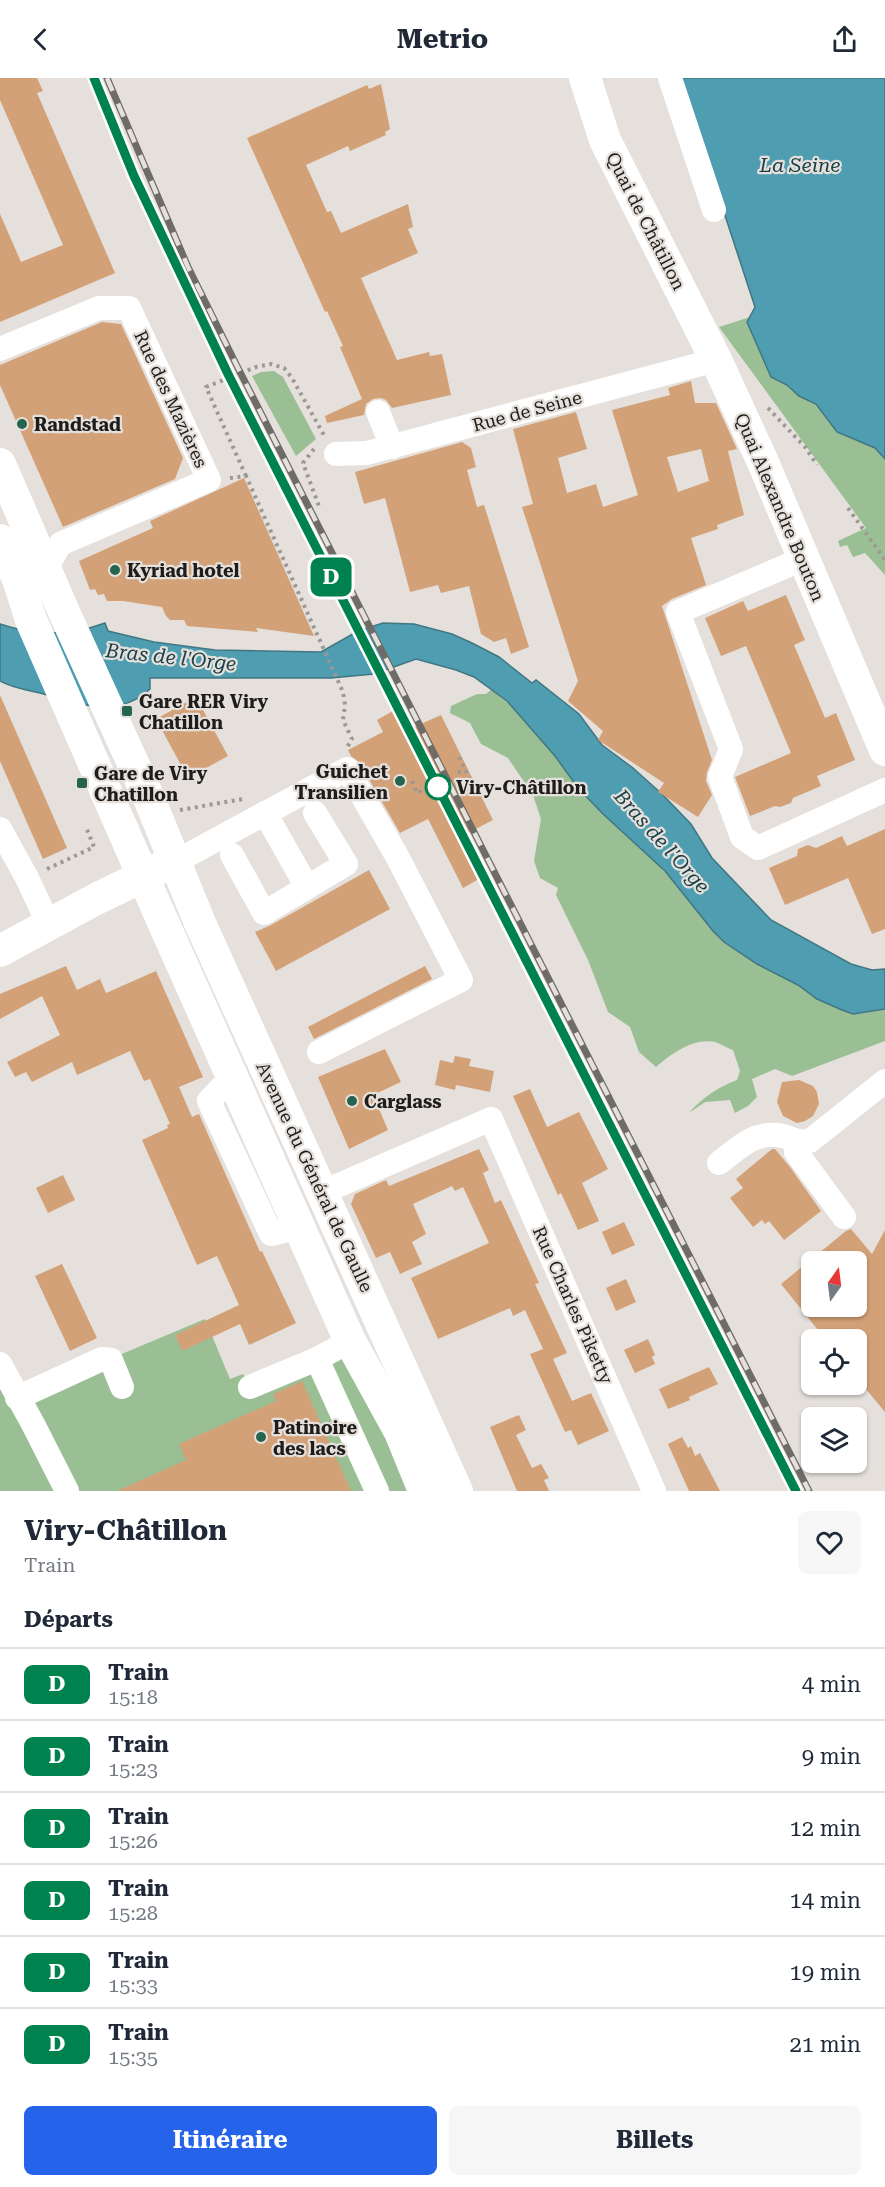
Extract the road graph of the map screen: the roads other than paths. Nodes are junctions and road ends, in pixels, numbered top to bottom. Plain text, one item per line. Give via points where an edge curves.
1 (585, 78) edge
2 (670, 78) edge
3 (714, 210) dead end
4 (0, 349) edge
5 (716, 360) junction
6 (378, 412) dead end
7 (392, 447) junction
8 (327, 450) road end
9 (0, 464) edge
10 (0, 540) edge
11 (803, 559) junction
12 (32, 574) junction
13 (885, 750) edge
14 (885, 790) edge
15 (256, 805) junction
16 (315, 813) dead end
17 (2, 836) edge
18 (232, 855) dead end
19 (175, 862) junction
20 (142, 875) junction
21 (307, 887) junction
22 (50, 925) junction
23 (0, 951) edge
24 (319, 1052) dead end
25 (885, 1081) edge
26 (798, 1142) junction
27 (719, 1163) dead end
28 (323, 1192) junction
29 (844, 1217) dead end
30 (350, 1341) junction
31 (317, 1359) junction
32 (0, 1364) edge
33 (122, 1387) dead end
34 (250, 1387) dead end
35 (17, 1398) junction
36 (67, 1491) edge
37 (377, 1491) edge
38 (424, 1491) edge
39 (457, 1491) edge
40 (654, 1491) edge

1 - 5 main road, Quai de Châtillon via 605,140
2 - 3 street
4 - 12 street, Rue des Mazières via 99,308 129,308 208,480 171,504 60,544
5 - 7 street, Rue de Seine
5 - 11 main road, Quai Alexandre Bouton
6 - 7 street
7 - 8 street, Rue de Seine via 367,453
9 - 12 main road
10 - 12 main road
11 - 13 main road, Quai Alexandre Bouton
11 - 14 street via 678,612 731,749 720,777 742,837 758,848
12 - 19 main road, Avenue du Général de Gaulle via 64,612
12 - 20 main road, Avenue du Général de Gaulle via 31,620
15 - 19 street
15 - 21 street
15 - 24 street via 347,769 461,980
16 - 21 street via 346,864
17 - 22 street
18 - 21 street via 264,913
19 - 20 main road
19 - 28 main road, Avenue du Général de Gaulle
20 - 22 main road
20 - 30 main road, Avenue du Général de Gaulle
22 - 23 main road
25 - 26 street via 810,1140
26 - 27 street via 778,1136 753,1137
26 - 29 street via 796,1152
28 - 39 main road, Avenue du Général de Gaulle
28 - 40 street, Rue Charles Piketty via 491,1119
30 - 31 street
30 - 38 main road, Avenue du Général de Gaulle via 400,1432
31 - 34 street
31 - 37 street
32 - 35 street
33 - 35 street via 111,1360 102,1359
35 - 36 street via 39,1422

